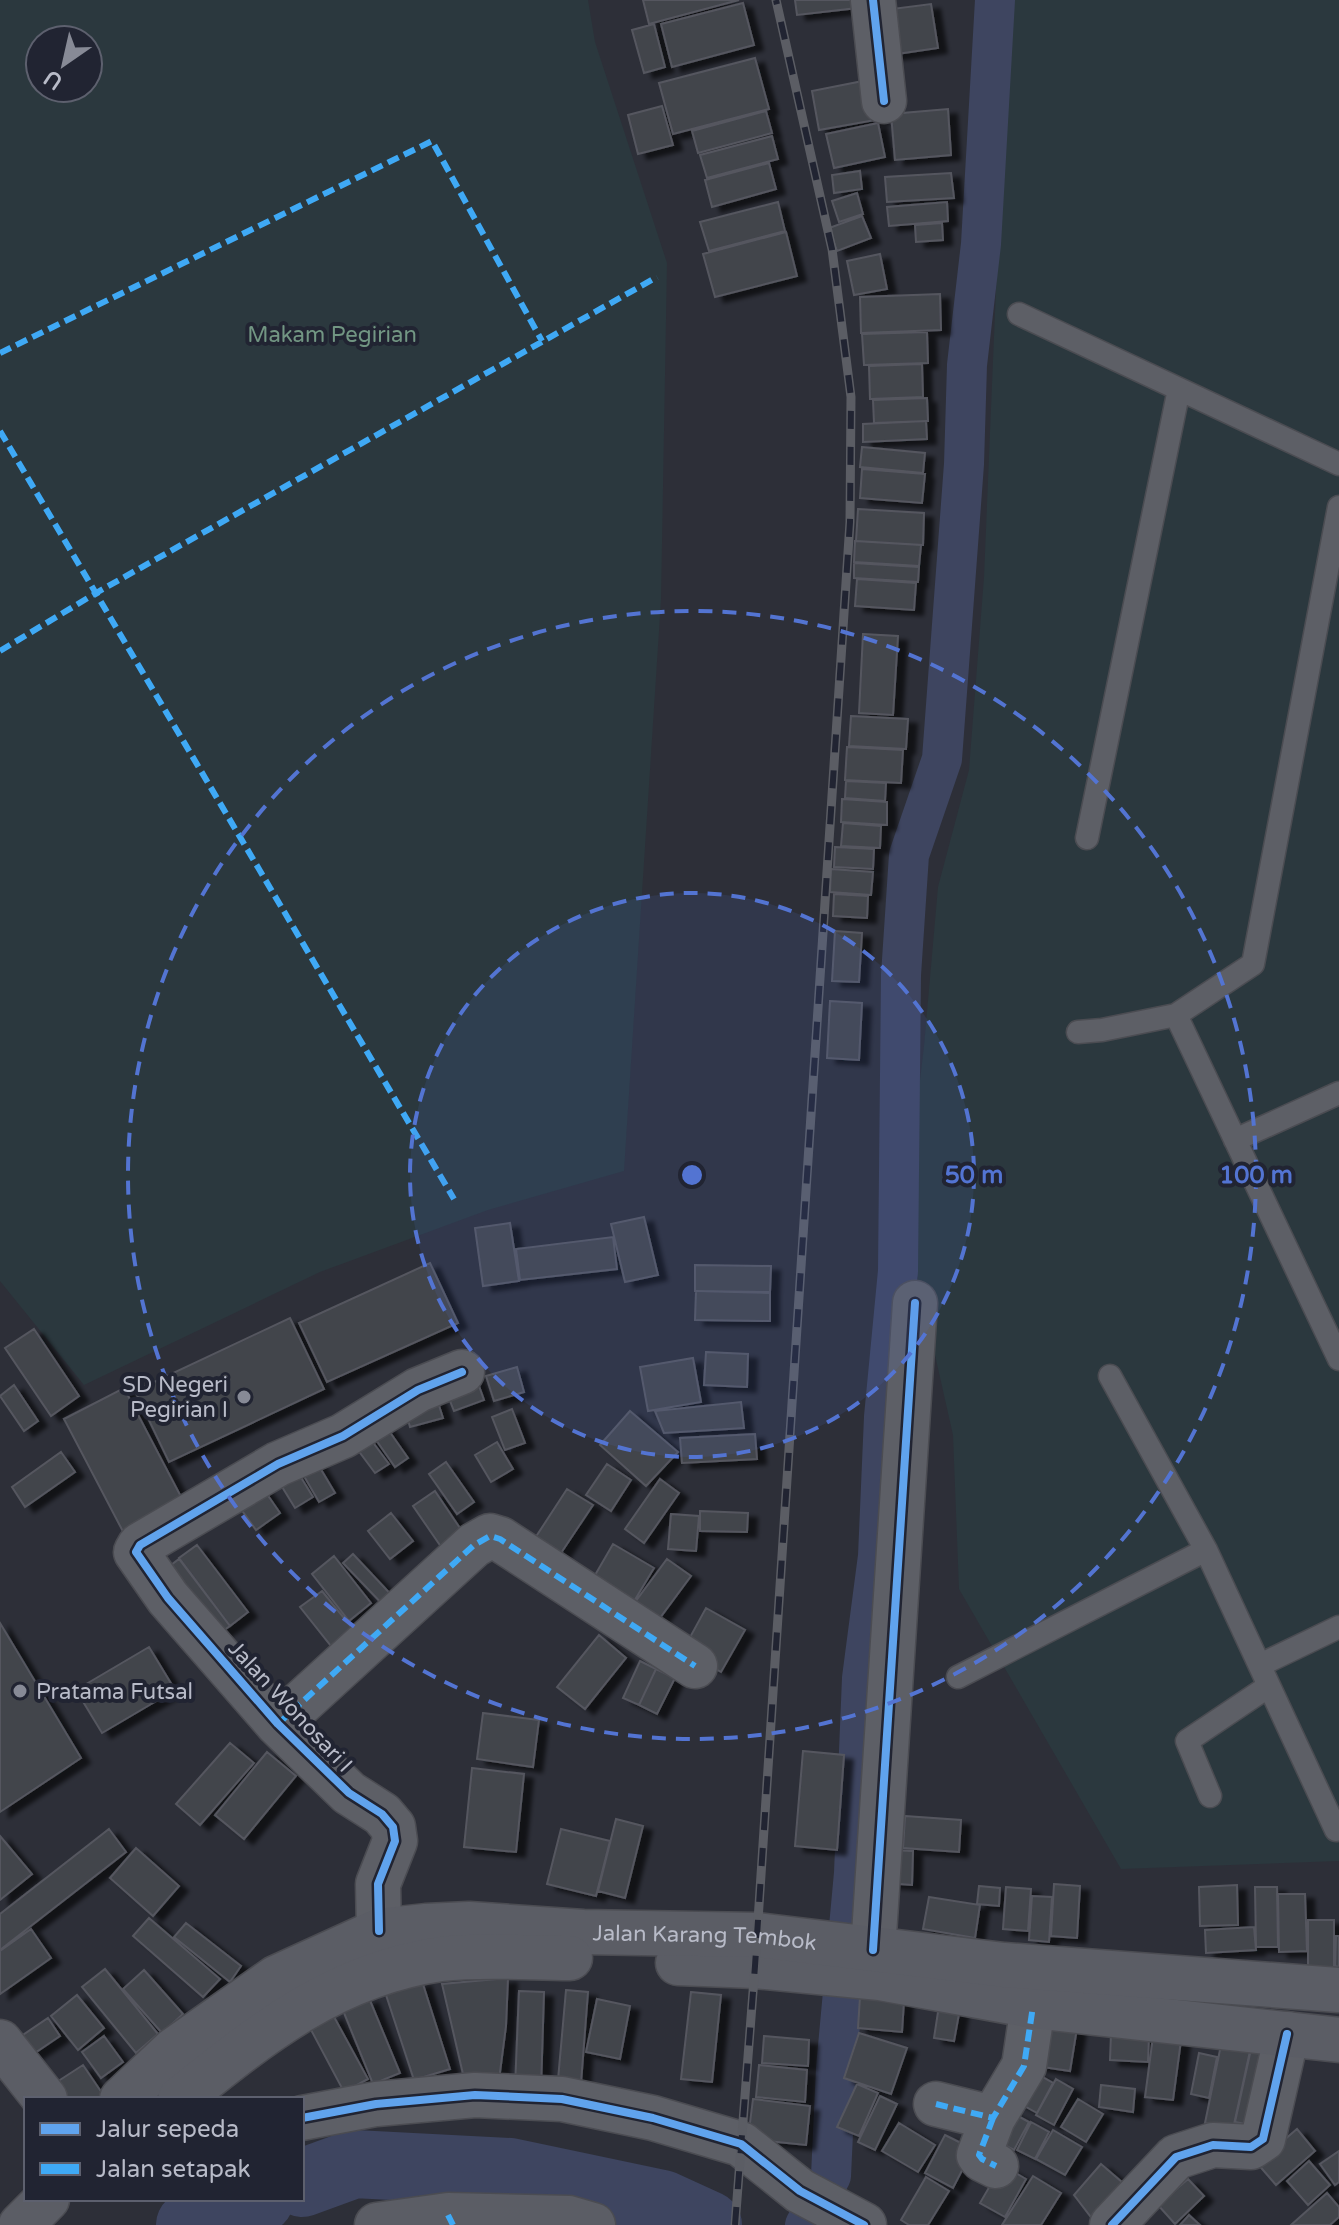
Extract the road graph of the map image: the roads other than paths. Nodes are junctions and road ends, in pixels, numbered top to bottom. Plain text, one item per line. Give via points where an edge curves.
1 (873, 0) edge
2 (884, 101) dead end
3 (1019, 314) dead end
4 (1179, 389) junction
5 (1339, 464) edge
6 (1339, 507) edge
7 (1087, 838) dead end
8 (1176, 1015) junction
9 (1078, 1032) dead end
10 (1339, 1093) edge
11 (1235, 1140) junction
12 (915, 1303) dead end
13 (1339, 1359) edge
14 (462, 1372) dead end
15 (1110, 1376) dead end
16 (1206, 1550) junction
17 (1339, 1627) edge
18 (1260, 1665) junction
19 (695, 1666) dead end
20 (958, 1677) dead end
21 (1269, 1686) junction
22 (278, 1724) junction
23 (1210, 1796) dead end
24 (1336, 1830) dead end
25 (379, 1931) junction
26 (471, 1941) junction
27 (854, 1962) junction
28 (1339, 1990) edge
29 (1013, 1991) junction
30 (1287, 2034) junction
31 (1339, 2040) edge
32 (0, 2042) edge
33 (43, 2097) edge
34 (124, 2097) edge
35 (182, 2097) edge
36 (936, 2104) dead end
37 (304, 2118) edge
38 (993, 2118) junction
39 (996, 2166) dead end
40 (45, 2201) edge
41 (832, 2208) edge
42 (450, 2220) edge
43 (21, 2225) edge
44 (377, 2225) edge
45 (593, 2225) edge
46 (1112, 2225) edge

1 - 2 street
3 - 4 lane
4 - 5 lane
4 - 7 lane
6 - 8 lane via 1253,964
8 - 9 lane
8 - 11 lane
10 - 11 lane
11 - 13 lane
12 - 27 street
14 - 22 street, Jalan Wonosari I via 418,1390 343,1436 278,1464 136,1552 168,1598
15 - 16 lane
16 - 18 lane
16 - 20 lane
17 - 18 lane
18 - 21 lane
19 - 22 street via 490,1536
21 - 23 lane via 1187,1741
21 - 24 lane
22 - 25 street, Jalan Wonosari I via 349,1793 393,1827 395,1841 378,1884
25 - 26 main road, Jalan Karang Tembok
25 - 34 main road, Jalan Karang Tembok via 276,1978 174,2050
26 - 27 main road, Jalan Karang Tembok via 586,1958 755,1966
26 - 35 main road, Jalan Karang Tembok via 442,1959 342,1986 237,2053
27 - 29 main road, Jalan Karang Tembok
28 - 29 main road, Jalan Karang Tembok
29 - 30 main road, Jalan Karang Tembok
29 - 38 street via 1024,2066
30 - 31 main road, Jalan Karang Tembok
30 - 46 street via 1263,2139 1251,2147 1213,2145 1176,2157
32 - 33 main road
36 - 38 street
37 - 41 street via 376,2104 475,2095 562,2099 741,2144
38 - 39 street via 979,2155
40 - 43 main road
42 - 44 main road
42 - 45 main road via 569,2218

